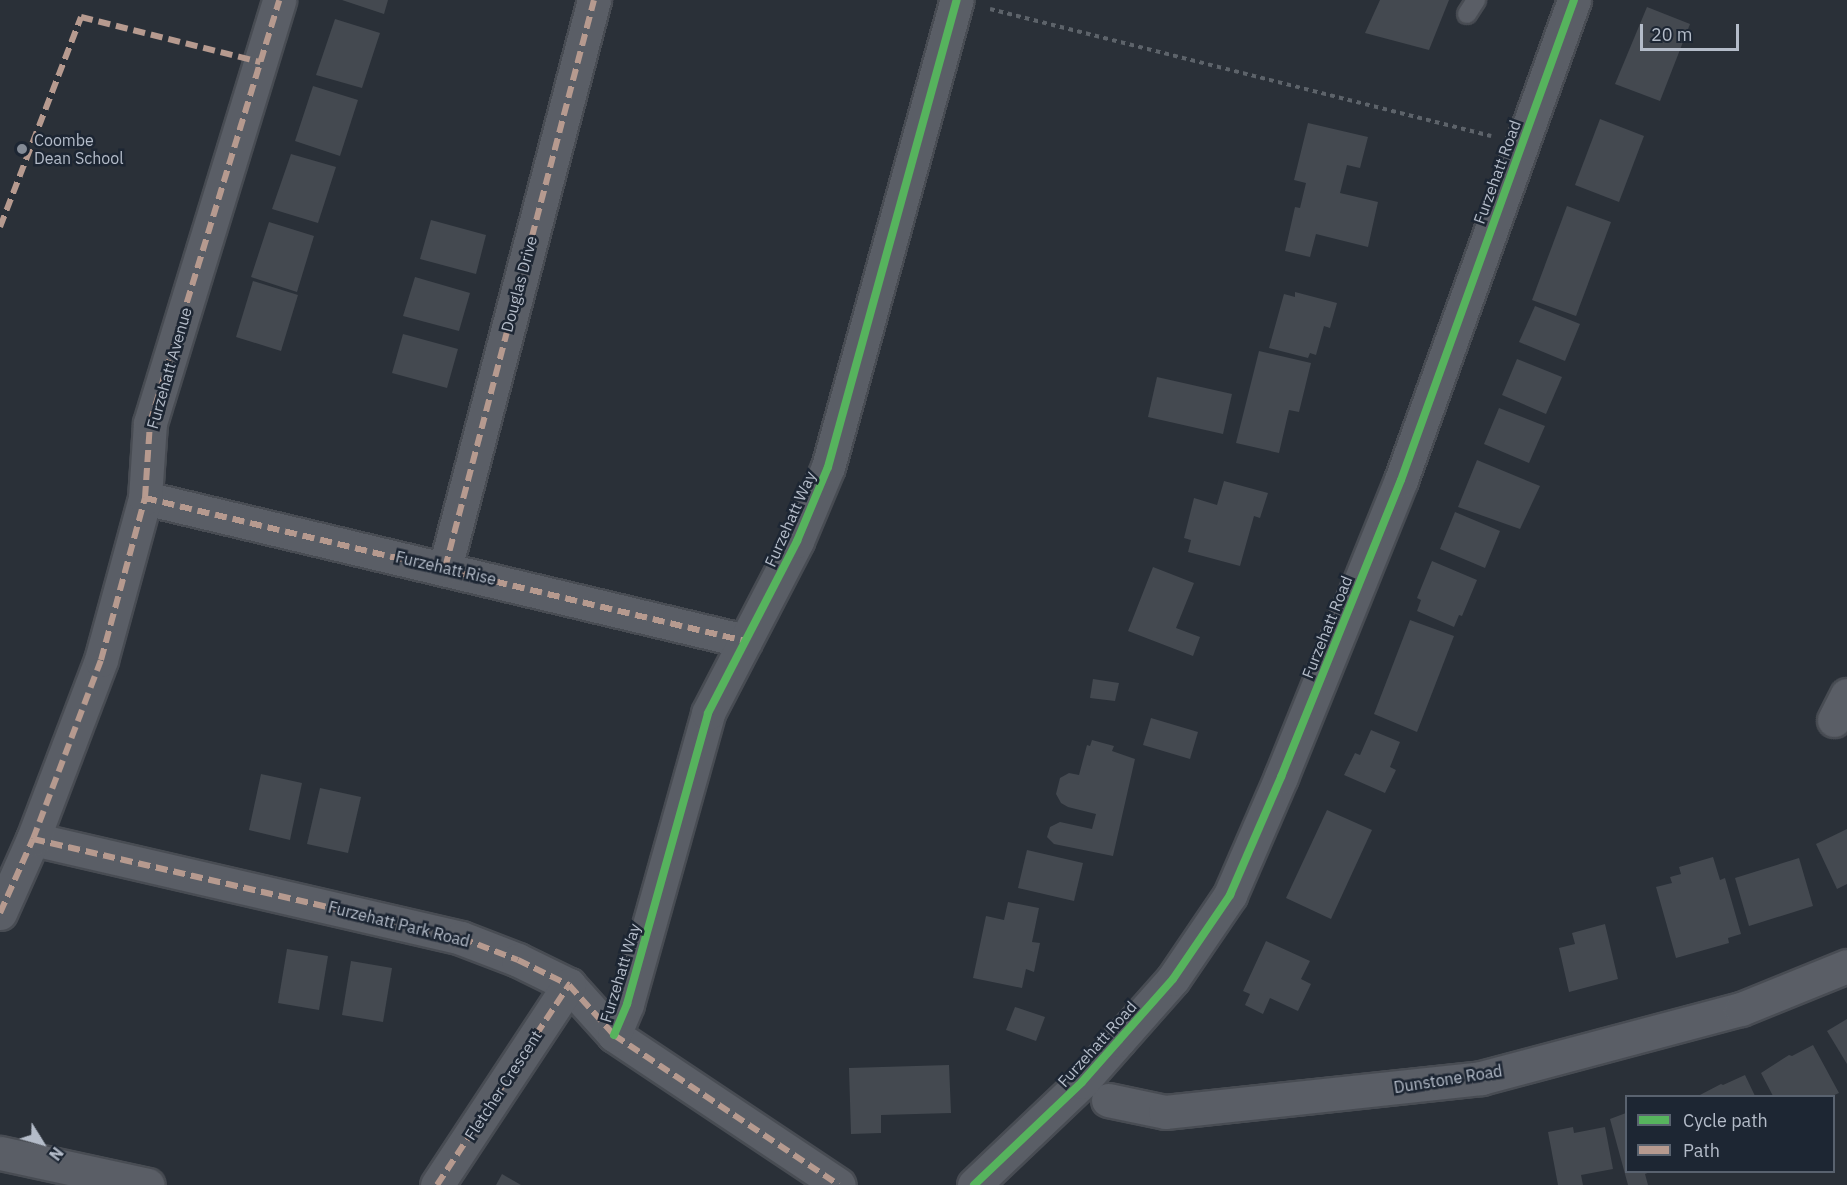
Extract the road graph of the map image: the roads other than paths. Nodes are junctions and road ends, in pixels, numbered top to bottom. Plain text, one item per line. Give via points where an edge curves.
1 (279, 0) edge
2 (594, 0) edge
3 (957, 0) edge
4 (1574, 0) edge
5 (145, 498) junction
6 (445, 568) junction
7 (745, 641) junction
8 (33, 839) junction
9 (0, 913) edge
10 (1847, 966) edge
11 (569, 985) junction
12 (614, 1035) junction
13 (1108, 1101) dead end
14 (0, 1153) edge
15 (148, 1185) edge
16 (437, 1185) edge
17 (839, 1185) edge
18 (974, 1185) edge

1 - 5 street, Furzehatt Avenue via 150,423
2 - 6 street, Douglas Drive
3 - 7 street, Furzehatt Way via 828,467 797,541
4 - 18 street, Furzehatt Road via 1401,480 1230,895 1173,979 1119,1041 1082,1082
5 - 6 street, Furzehatt Rise
5 - 8 street, Furzehatt Avenue via 101,660
6 - 7 street, Furzehatt Rise
7 - 12 street, Furzehatt Way via 708,713 627,1005
8 - 9 street
8 - 11 street, Furzehatt Park Road via 461,938
10 - 13 street, Dunstone Road via 1741,1009 1481,1078 1165,1112
11 - 12 street, Furzehatt Park Road
11 - 16 street, Fletcher Crescent
12 - 17 street, Furzehatt Park Road
14 - 15 street

